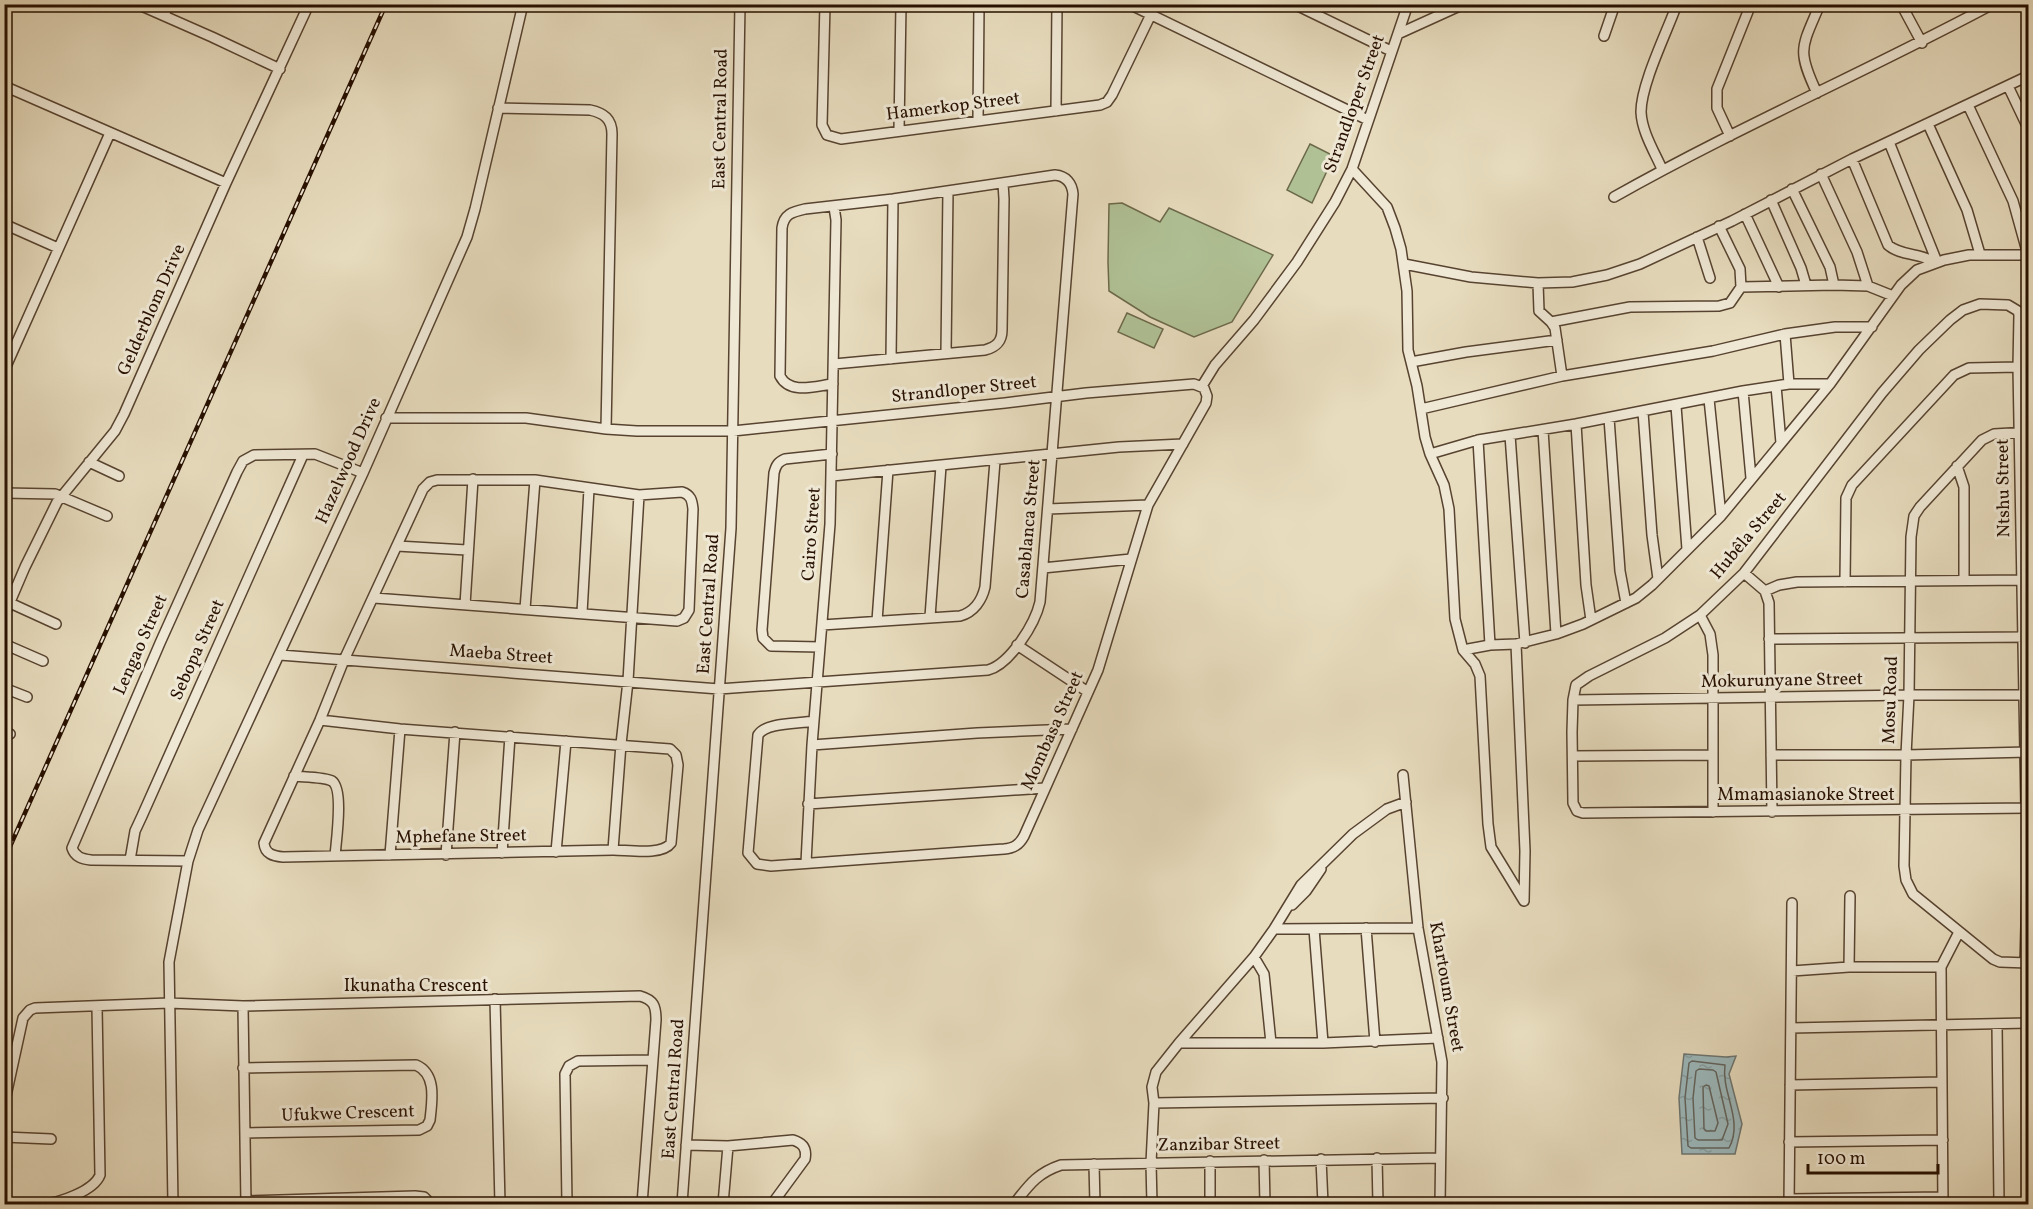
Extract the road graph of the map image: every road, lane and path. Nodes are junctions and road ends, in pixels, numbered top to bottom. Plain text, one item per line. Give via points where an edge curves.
1 (137, 4) edge
2 (169, 4) edge
3 (309, 4) edge
4 (523, 4) edge
5 (740, 4) edge
6 (825, 4) edge
7 (901, 4) edge
8 (979, 4) edge
9 (1058, 4) edge
10 (1129, 4) edge
11 (1156, 4) edge
12 (1294, 4) edge
13 (1408, 4) edge
14 (1464, 4) edge
15 (1616, 4) edge
16 (1677, 4) edge
17 (1751, 4) edge
18 (1820, 4) edge
19 (1901, 4) edge
20 (1993, 4) edge
21 (1313, 9) edge
22 (164, 15) junction
23 (1151, 15) junction
24 (1398, 34) junction
25 (1604, 36) dead end
26 (1922, 43) junction
27 (1391, 51) junction
28 (280, 69) junction
29 (2028, 76) edge
30 (4, 86) edge
31 (2008, 86) junction
32 (1817, 93) junction
33 (1968, 105) junction
34 (498, 108) junction
35 (1056, 111) junction
36 (978, 120) junction
37 (1368, 120) junction
38 (1928, 124) junction
39 (2028, 128) edge
40 (899, 130) junction
41 (110, 133) junction
42 (1730, 136) junction
43 (1889, 142) junction
44 (1852, 159) junction
45 (1352, 169) junction
46 (1662, 170) junction
47 (1821, 174) junction
48 (226, 183) junction
49 (1003, 183) junction
50 (1792, 189) junction
51 (948, 191) junction
52 (1614, 197) dead end
53 (893, 199) junction
54 (1771, 200) junction
55 (834, 207) junction
56 (1745, 214) junction
57 (4, 225) edge
58 (1719, 226) junction
59 (1697, 237) junction
60 (58, 248) junction
61 (1980, 254) junction
62 (2028, 255) edge
63 (1936, 262) junction
64 (1404, 264) junction
65 (1710, 278) dead end
66 (1538, 283) junction
67 (1806, 285) junction
68 (1834, 285) junction
69 (1868, 286) junction
70 (1741, 287) junction
71 (1779, 287) junction
72 (1893, 296) junction
73 (2018, 310) joint
74 (1551, 322) junction
75 (1872, 327) junction
76 (1785, 334) junction
77 (1557, 340) junction
78 (946, 353) junction
79 (891, 359) junction
80 (1411, 362) junction
81 (834, 364) junction
82 (2018, 368) junction
83 (4, 371) edge
84 (1562, 376) junction
85 (833, 384) junction
86 (1789, 384) junction
87 (1830, 384) junction
88 (1201, 386) junction
89 (1776, 386) junction
90 (1743, 391) junction
91 (1057, 397) junction
92 (1709, 399) junction
93 (1677, 405) junction
94 (1421, 409) junction
95 (1643, 412) junction
96 (386, 418) junction
97 (1609, 418) junction
98 (832, 420) junction
99 (1576, 424) junction
100 (606, 429) junction
101 (1543, 430) junction
102 (733, 431) junction
103 (2024, 432) edge
104 (1510, 435) junction
105 (1478, 440) junction
106 (1781, 443) junction
107 (1183, 444) junction
108 (832, 454) junction
109 (1052, 454) junction
110 (1430, 454) junction
111 (303, 455) junction
112 (995, 461) junction
113 (89, 462) junction
114 (941, 466) junction
115 (1957, 466) junction
116 (888, 470) junction
117 (363, 473) junction
118 (119, 476) dead end
119 (832, 476) junction
120 (1751, 478) junction
121 (473, 479) junction
122 (535, 480) junction
123 (589, 489) junction
124 (4, 493) edge
125 (639, 495) junction
126 (61, 496) junction
127 (1148, 505) junction
128 (1048, 509) junction
129 (107, 516) dead end
130 (1720, 516) junction
131 (397, 546) junction
132 (1687, 549) junction
133 (467, 550) junction
134 (1131, 560) junction
135 (1043, 568) junction
136 (1744, 573) junction
137 (1658, 579) junction
138 (1910, 580) junction
139 (1964, 580) junction
140 (2025, 580) edge
141 (1845, 582) junction
142 (1765, 591) junction
143 (374, 598) junction
144 (10, 603) junction
145 (1626, 603) junction
146 (465, 605) junction
147 (525, 609) junction
148 (582, 613) junction
149 (1700, 615) junction
150 (4, 616) edge
151 (930, 617) junction
152 (632, 619) junction
153 (877, 621) junction
154 (1591, 621) junction
155 (56, 624) dead end
156 (822, 625) junction
157 (1556, 634) junction
158 (1910, 638) junction
159 (2026, 638) edge
160 (1769, 639) junction
161 (4, 644) edge
162 (1520, 644) junction
163 (1017, 645) junction
164 (1490, 645) junction
165 (820, 647) junction
166 (1462, 650) junction
167 (280, 655) junction
168 (344, 660) junction
169 (43, 661) dead end
170 (628, 681) junction
171 (818, 682) junction
172 (4, 688) edge
173 (719, 689) junction
174 (1088, 692) junction
175 (1909, 694) junction
176 (2026, 695) edge
177 (27, 697) dead end
178 (1769, 698) junction
179 (1712, 699) junction
180 (1573, 700) junction
181 (320, 720) junction
182 (814, 721) junction
183 (400, 729) junction
184 (1072, 729) junction
185 (455, 732) junction
186 (510, 736) junction
187 (566, 741) junction
188 (621, 744) junction
189 (812, 745) junction
190 (2026, 752) edge
191 (1713, 755) junction
192 (1771, 755) junction
193 (1906, 755) junction
194 (1573, 756) junction
195 (1403, 775) dead end
196 (294, 776) junction
197 (1046, 788) junction
198 (1406, 802) junction
199 (808, 804) junction
200 (2027, 808) edge
201 (1905, 811) junction
202 (1713, 812) junction
203 (1772, 812) junction
204 (613, 850) junction
205 (556, 852) junction
206 (502, 853) junction
207 (390, 855) junction
208 (446, 855) junction
209 (335, 856) junction
210 (130, 860) junction
211 (188, 861) junction
212 (806, 862) junction
213 (2027, 889) dead end
214 (1850, 896) dead end
215 (1792, 903) dead end
216 (1366, 928) junction
217 (1418, 928) junction
218 (1274, 929) junction
219 (1314, 929) junction
220 (1959, 932) junction
221 (1254, 957) junction
222 (2027, 963) edge
223 (1941, 967) junction
224 (1849, 968) junction
225 (1792, 971) junction
226 (495, 999) junction
227 (169, 1003) junction
228 (243, 1006) junction
229 (97, 1007) junction
230 (2028, 1023) edge
231 (1942, 1024) junction
232 (1997, 1024) junction
233 (1791, 1028) junction
234 (1438, 1038) junction
235 (1375, 1042) junction
236 (1179, 1043) junction
237 (1271, 1043) junction
238 (1323, 1043) junction
239 (653, 1060) junction
240 (243, 1068) junction
241 (1942, 1082) junction
242 (1790, 1085) junction
243 (1443, 1098) junction
244 (1154, 1103) junction
245 (4, 1105) edge
246 (245, 1133) junction
247 (4, 1137) edge
248 (51, 1139) dead end
249 (1943, 1140) junction
250 (1789, 1142) junction
251 (686, 1145) junction
252 (728, 1146) junction
253 (1377, 1158) junction
254 (1440, 1158) junction
255 (1322, 1159) junction
256 (1264, 1160) junction
257 (1210, 1161) junction
258 (1151, 1163) junction
259 (1094, 1164) junction
260 (1943, 1201) edge
261 (1789, 1202) edge
262 (246, 1203) edge
263 (43, 1204) edge
264 (173, 1204) edge
265 (431, 1204) edge
266 (500, 1204) edge
267 (567, 1204) edge
268 (642, 1204) edge
269 (682, 1204) edge
270 (723, 1204) edge
271 (772, 1204) edge
272 (1014, 1204) edge
273 (1095, 1204) edge
274 (1152, 1204) edge
275 (1210, 1204) edge
276 (1265, 1204) edge
277 (1323, 1204) edge
278 (1378, 1204) edge
279 (1440, 1204) edge
280 (1999, 1204) edge

1 - 22 street
2 - 22 street
3 - 28 street, Gelderblom Drive
4 - 34 street, Hazelwood Drive
5 - 102 street, East Central Road
6 - 40 street, Hamerkop Street via 825,133 841,139
7 - 40 street
8 - 36 street
9 - 35 street
10 - 23 street
11 - 23 street, Hamerkop Street
12 - 21 street
13 - 24 street, Strandloper Street
14 - 24 street
15 - 25 street
16 - 46 street via 1642,99 1643,125
17 - 42 street via 1717,89 1717,108
18 - 32 street via 1803,56
19 - 26 street
20 - 26 street
21 - 27 street
22 - 28 street
23 - 35 street, Hamerkop Street via 1107,102
23 - 37 street
24 - 27 street, Strandloper Street
26 - 32 street
27 - 37 street, Strandloper Street
28 - 48 street, Gelderblom Drive
29 - 31 street
30 - 41 street
31 - 33 street
31 - 39 street
32 - 42 street
33 - 38 street
33 - 62 street via 2013,201
34 - 96 street, Hazelwood Drive via 467,237
34 - 100 street via 590,110 603,114 610,123
35 - 36 street, Hamerkop Street
36 - 40 street, Hamerkop Street
37 - 45 street, Strandloper Street
38 - 43 street
38 - 61 street via 1967,210
41 - 48 street
41 - 60 street
42 - 46 street
43 - 44 street
43 - 63 street
44 - 47 street
44 - 63 street via 1888,245
45 - 64 street via 1387,207
45 - 88 street, Strandloper Street via 1297,262
46 - 52 street
47 - 50 street
47 - 69 street via 1857,252
48 - 113 street, Gelderblom Drive via 124,414
49 - 51 street
49 - 78 street via 1001,339 989,349
49 - 91 street, Casablanca Street via 1055,175 1071,184
50 - 54 street
50 - 68 street via 1830,267
51 - 53 street
51 - 78 street
53 - 55 street
53 - 79 street
54 - 56 street
54 - 67 street
55 - 81 street, Cairo Street
55 - 85 street via 791,212 784,218 780,376 792,387
56 - 58 street
56 - 71 street
57 - 60 street
58 - 59 street
58 - 70 street via 1740,269
59 - 65 street
59 - 66 street via 1607,275
60 - 83 street
61 - 62 street
61 - 63 street
63 - 72 street via 1909,276
64 - 66 street via 1471,277
64 - 80 street
66 - 74 street via 1539,311
67 - 68 street
67 - 71 street
68 - 69 street
69 - 72 street
70 - 71 street
70 - 74 street via 1725,305 1630,307
72 - 75 street
73 - 82 street, Ntshu Street
73 - 136 street, Hubêla Street via 2000,304 1972,306 1931,338 1876,400
74 - 77 street
75 - 76 street
75 - 87 street
76 - 84 street via 1713,351
76 - 86 street
77 - 80 street
77 - 84 street
78 - 79 street
79 - 81 street
80 - 94 street
81 - 85 street, Cairo Street
82 - 103 street, Ntshu Street
82 - 141 street via 1969,368 1954,375 1852,485 1846,498
84 - 94 street
85 - 98 street, Cairo Street
86 - 87 street
86 - 89 street
87 - 106 street
88 - 91 street, Strandloper Street
88 - 107 street, Mombasa Street via 1207,399
89 - 90 street
89 - 106 street
90 - 92 street
90 - 120 street
91 - 98 street, Strandloper Street
91 - 109 street, Casablanca Street
92 - 93 street
92 - 130 street
93 - 95 street
93 - 132 street
94 - 110 street
95 - 97 street
95 - 137 street
96 - 100 street, Strandloper Street via 526,418
96 - 117 street, Hazelwood Drive
97 - 99 street
97 - 145 street via 1620,571
98 - 102 street, Strandloper Street
98 - 108 street, Cairo Street
99 - 101 street
99 - 154 street
100 - 102 street, Strandloper Street
101 - 104 street
101 - 157 street
102 - 173 street, East Central Road
103 - 115 street, Mosu Road via 1988,436
103 - 140 street, Ntshu Street
104 - 105 street
104 - 162 street
105 - 110 street
105 - 164 street
106 - 120 street
107 - 109 street
107 - 127 street, Mombasa Street
108 - 119 street, Cairo Street
108 - 165 street via 785,459 776,466 762,630 763,638 771,646
109 - 112 street
109 - 128 street, Casablanca Street
110 - 166 street via 1444,485 1449,509 1455,619
111 - 117 street, Lengao Street via 323,456
111 - 210 street, Sebopa Street via 135,831
111 - 210 street, Lengao Street via 254,455 240,466 73,844 75,854 84,859
112 - 114 street
112 - 151 street via 984,591 968,613
113 - 118 street
113 - 126 street, Gelderblom Drive
114 - 116 street
114 - 151 street
115 - 138 street, Mosu Road via 1914,516
115 - 139 street via 1964,487
116 - 119 street
116 - 153 street
117 - 167 street, Hazelwood Drive
119 - 156 street, Cairo Street
120 - 130 street
121 - 122 street
121 - 131 street via 430,482 423,489
121 - 133 street
122 - 123 street
122 - 147 street
123 - 125 street
123 - 148 street
124 - 126 street
125 - 152 street
125 - 152 street via 686,493 691,499 690,603 687,614 677,621
126 - 129 street
126 - 144 street, Gelderblom Drive
127 - 128 street
127 - 134 street, Mombasa Street
128 - 135 street, Casablanca Street
130 - 132 street
131 - 133 street
131 - 143 street
132 - 137 street
133 - 146 street
134 - 135 street
134 - 174 street, Mombasa Street
135 - 163 street, Casablanca Street via 1037,616
136 - 142 street
136 - 149 street, Hubêla Street
137 - 145 street
138 - 139 street
138 - 141 street
138 - 158 street, Mosu Road
139 - 140 street
140 - 159 street, Ntshu Street
141 - 142 street via 1788,582
142 - 160 street
143 - 146 street
143 - 168 street
144 - 150 street, Gelderblom Drive
144 - 155 street
145 - 154 street
146 - 147 street
147 - 148 street
148 - 152 street
149 - 179 street via 1711,639
149 - 180 street, Hubêla Street via 1665,638 1580,681
151 - 153 street
152 - 170 street
153 - 156 street
154 - 157 street
156 - 165 street, Cairo Street
157 - 162 street
158 - 159 street
158 - 160 street
158 - 175 street, Mosu Road
159 - 176 street, Ntshu Street
160 - 178 street
161 - 169 street
162 - 164 street
162 - 166 street via 1524,900 1491,847 1480,676
163 - 171 street, Casablanca Street via 1003,663 988,670
163 - 174 street
164 - 166 street
165 - 171 street, Cairo Street
167 - 168 street, Maeba Street
167 - 211 street, Hazelwood Drive via 198,830
168 - 170 street, Maeba Street
168 - 181 street
170 - 173 street, Maeba Street
170 - 188 street
171 - 173 street, Casablanca Street
171 - 182 street, Cairo Street
172 - 177 street
173 - 251 street, East Central Road
174 - 184 street, Mombasa Street
175 - 176 street, Mokurunyane Street
175 - 178 street, Mokurunyane Street
175 - 193 street, Mosu Road
176 - 190 street, Ntshu Street
178 - 179 street, Mokurunyane Street
178 - 192 street
179 - 180 street, Mokurunyane Street
179 - 191 street
180 - 194 street
181 - 183 street
181 - 196 street
182 - 189 street, Cairo Street
182 - 212 street, Mombasa Street via 769,727 758,735 748,841 748,853 761,865
183 - 185 street
183 - 207 street
184 - 189 street
184 - 197 street, Mombasa Street
185 - 186 street
185 - 208 street
186 - 187 street
186 - 206 street
187 - 188 street
187 - 205 street
188 - 204 street
188 - 204 street, Mphefane Street via 665,747 676,755 678,765 671,843 656,851
189 - 199 street, Cairo Street
190 - 193 street
190 - 200 street, Ntshu Street
191 - 194 street
191 - 202 street
192 - 193 street
192 - 203 street
193 - 201 street, Mosu Road
194 - 202 street, Mmamasianoke Street via 1577,811
195 - 198 street, Khartoum Street
196 - 209 street via 326,779 337,787
196 - 209 street, Mphefane Street via 264,847 276,856
197 - 199 street
197 - 212 street, Mombasa Street via 1024,836 1012,848
198 - 217 street, Khartoum Street
198 - 218 street via 1387,809 1353,834 1323,865
199 - 212 street, Cairo Street
200 - 201 street, Mmamasianoke Street
201 - 203 street, Mmamasianoke Street
201 - 220 street, Mosu Road via 1904,866 1910,889
202 - 203 street, Mmamasianoke Street
204 - 205 street, Mphefane Street
205 - 206 street, Mphefane Street
206 - 208 street, Mphefane Street
207 - 208 street, Mphefane Street
207 - 209 street, Mphefane Street
210 - 211 street, Lengao Street
211 - 227 street, Hazelwood Drive via 169,962
213 - 222 street
214 - 224 street
215 - 225 street
216 - 217 street
216 - 219 street
216 - 235 street
217 - 234 street, Khartoum Street
218 - 219 street
218 - 221 street
219 - 238 street
220 - 222 street, Mosu Road via 1993,959
220 - 223 street
221 - 236 street
221 - 237 street via 1264,974
223 - 224 street
223 - 231 street
224 - 225 street
225 - 233 street
226 - 228 street, Ikunatha Crescent
226 - 239 street via 628,995 647,998 656,1013
226 - 266 street, Ikunatha Crescent
227 - 228 street, Ikunatha Crescent
227 - 229 street, Ikunatha Crescent
227 - 264 street, Hazelwood Drive
228 - 240 street
229 - 245 street, Ikunatha Crescent via 35,1008 26,1014
229 - 263 street via 100,1175 91,1187
230 - 232 street
231 - 232 street
231 - 233 street
231 - 241 street
232 - 280 street
233 - 242 street
234 - 235 street
234 - 243 street, Khartoum Street
235 - 238 street
236 - 237 street
236 - 244 street via 1156,1072 1152,1087
237 - 238 street
239 - 267 street via 578,1061 567,1068
239 - 268 street
240 - 246 street
240 - 246 street, Ufukwe Crescent via 416,1065 427,1072 431,1082 430,1120 419,1130
241 - 242 street
241 - 249 street
242 - 250 street
243 - 244 street
243 - 254 street, Khartoum Street
244 - 258 street
246 - 262 street
247 - 248 street
249 - 250 street
249 - 260 street
250 - 261 street
251 - 252 street
251 - 269 street, East Central Road
252 - 270 street
252 - 271 street via 793,1140 801,1143 805,1159
253 - 254 street, Zanzibar Street
253 - 255 street, Zanzibar Street
253 - 278 street
254 - 279 street, Khartoum Street
255 - 256 street, Zanzibar Street
255 - 277 street
256 - 257 street, Zanzibar Street
256 - 276 street
257 - 258 street, Zanzibar Street
257 - 275 street
258 - 259 street, Zanzibar Street
258 - 274 street
259 - 272 street, Zanzibar Street via 1061,1165 1047,1170 1029,1184
259 - 273 street
260 - 261 street
262 - 265 street via 415,1196 424,1197

